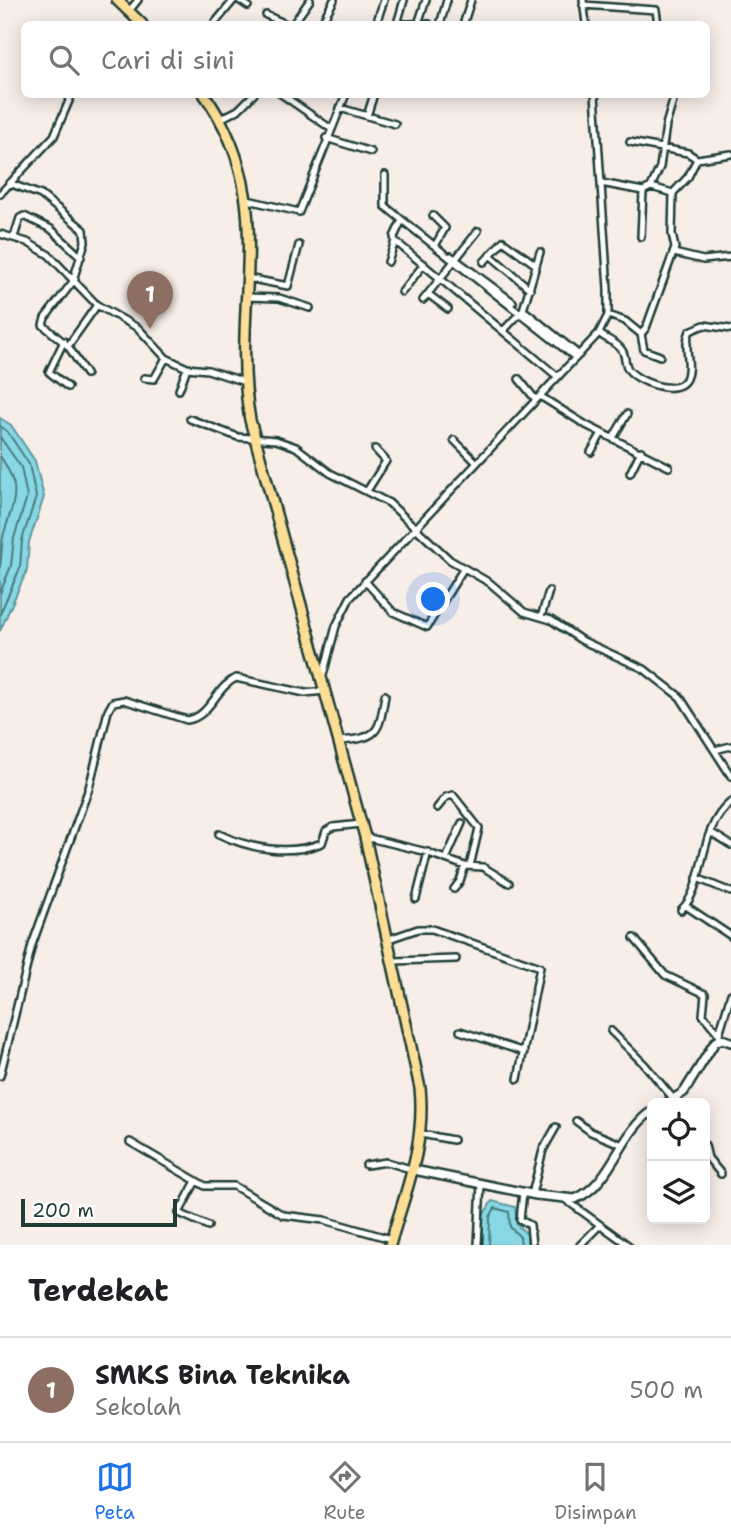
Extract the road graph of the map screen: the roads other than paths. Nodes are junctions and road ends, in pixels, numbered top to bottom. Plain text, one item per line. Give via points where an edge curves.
1 (117, 0) edge
2 (138, 0) edge
3 (237, 0) edge
4 (310, 0) edge
5 (334, 0) edge
6 (384, 0) edge
7 (404, 0) edge
8 (426, 0) edge
9 (447, 0) edge
10 (471, 0) edge
11 (583, 3) edge
12 (248, 6) dead end
13 (129, 10) junction
14 (266, 15) dead end
15 (137, 21) edge
16 (217, 21) edge
17 (278, 21) edge
18 (295, 21) edge
19 (323, 21) edge
20 (377, 21) edge
21 (400, 21) edge
22 (419, 21) dead end
23 (440, 21) dead end
24 (464, 21) edge
25 (586, 21) edge
26 (658, 21) edge
27 (70, 98) edge
28 (207, 98) edge
29 (250, 98) edge
30 (287, 98) edge
31 (344, 98) edge
32 (373, 98) edge
33 (594, 98) edge
34 (674, 98) edge
35 (340, 108) junction
36 (367, 116) junction
37 (220, 119) junction
38 (396, 124) dead end
39 (330, 128) junction
40 (326, 138) junction
41 (630, 142) dead end
42 (664, 148) junction
43 (371, 152) dead end
44 (731, 154) edge
45 (697, 159) junction
46 (385, 175) dead end
47 (9, 183) junction
48 (601, 183) junction
49 (651, 187) junction
50 (643, 191) junction
51 (673, 193) junction
52 (0, 194) edge
53 (248, 200) junction
54 (433, 216) dead end
55 (402, 220) junction
56 (478, 231) dead end
57 (0, 234) edge
58 (14, 237) junction
59 (641, 237) dead end
60 (395, 241) junction
61 (436, 244) junction
62 (299, 245) dead end
63 (540, 251) dead end
64 (674, 253) junction
65 (490, 255) junction
66 (81, 257) junction
67 (731, 257) edge
68 (454, 258) junction
69 (388, 262) dead end
70 (484, 262) dead end
71 (424, 264) junction
72 (536, 265) junction
73 (74, 278) junction
74 (247, 278) junction
75 (441, 278) junction
76 (530, 289) junction
77 (401, 292) dead end
78 (428, 293) junction
79 (246, 297) junction
80 (423, 300) dead end
81 (97, 305) junction
82 (310, 308) dead end
83 (448, 309) dead end
84 (522, 312) junction
85 (608, 315) junction
86 (731, 329) edge
87 (504, 330) junction
88 (598, 333) junction
89 (641, 334) junction
90 (66, 343) junction
91 (577, 356) junction
92 (660, 356) dead end
93 (166, 358) junction
94 (187, 368) junction
95 (86, 374) dead end
96 (558, 377) junction
97 (144, 378) dead end
98 (519, 379) dead end
99 (244, 382) junction
100 (68, 387) dead end
101 (179, 390) dead end
102 (538, 398) junction
103 (627, 414) dead end
104 (190, 419) dead end
105 (603, 433) junction
106 (255, 438) junction
107 (613, 439) junction
108 (454, 440) dead end
109 (375, 449) dead end
110 (641, 451) junction
111 (591, 452) dead end
112 (475, 461) junction
113 (669, 467) dead end
114 (630, 473) dead end
115 (368, 491) junction
116 (418, 527) junction
117 (464, 568) junction
118 (365, 581) junction
119 (549, 591) dead end
120 (541, 617) junction
121 (322, 678) junction
122 (325, 691) junction
123 (385, 695) dead end
124 (339, 741) junction
125 (731, 746) edge
126 (715, 750) junction
127 (731, 776) edge
128 (731, 802) edge
129 (437, 808) dead end
130 (462, 823) dead end
131 (361, 824) junction
132 (710, 832) junction
133 (219, 834) dead end
134 (365, 837) junction
135 (731, 845) edge
136 (428, 852) junction
137 (446, 859) junction
138 (468, 866) junction
139 (697, 878) junction
140 (509, 883) dead end
141 (454, 889) dead end
142 (731, 892) edge
143 (416, 899) dead end
144 (731, 936) edge
145 (634, 938) dead end
146 (389, 939) junction
147 (456, 960) dead end
148 (393, 961) junction
149 (731, 994) edge
150 (460, 1031) dead end
151 (611, 1031) dead end
152 (720, 1036) junction
153 (731, 1042) edge
154 (524, 1052) junction
155 (0, 1076) edge
156 (518, 1079) dead end
157 (670, 1098) edge
158 (677, 1098) edge
159 (647, 1115) edge
160 (576, 1121) dead end
161 (556, 1127) dead end
162 (421, 1135) junction
163 (453, 1140) dead end
164 (130, 1142) dead end
165 (623, 1145) junction
166 (710, 1160) edge
167 (366, 1165) dead end
168 (414, 1170) junction
169 (721, 1174) dead end
170 (196, 1181) junction
171 (481, 1183) junction
172 (523, 1192) junction
173 (533, 1194) junction
174 (566, 1200) junction
175 (600, 1225) junction
176 (208, 1226) dead end
177 (391, 1242) edge
178 (478, 1245) edge
179 (532, 1245) edge
180 (580, 1245) edge
181 (628, 1245) edge

1 - 13 main road
2 - 13 street
3 - 12 street
3 - 16 street
4 - 18 street
5 - 19 street
6 - 20 street
7 - 21 street
8 - 22 street
9 - 23 street
10 - 24 street
11 - 25 street
11 - 26 street via 656,10
13 - 15 main road
14 - 17 street
27 - 47 street via 52,139
28 - 37 main road
29 - 37 street
30 - 39 street
31 - 35 street
32 - 36 street
33 - 48 street
34 - 42 street
35 - 36 street
35 - 39 street
36 - 38 street
37 - 53 main road via 237,153
39 - 40 street
40 - 43 street
40 - 53 street via 299,212
41 - 42 street
42 - 45 street
42 - 49 street
44 - 45 street
45 - 51 street
46 - 55 street via 385,206
47 - 52 street
47 - 66 street via 41,195 84,230
48 - 50 street
48 - 85 street
49 - 50 street
49 - 51 street
50 - 59 street
51 - 64 street
53 - 74 main road
54 - 61 street via 445,228
55 - 60 street
55 - 61 street
56 - 68 street
57 - 58 street
58 - 66 street via 24,216 51,229
58 - 73 street via 40,249
60 - 69 street
60 - 71 street
61 - 68 street
62 - 74 street via 288,286
63 - 72 street
64 - 67 street via 703,260
64 - 89 street
65 - 70 street
65 - 72 street via 503,242
65 - 76 street
66 - 73 street
68 - 75 street
68 - 84 street
71 - 75 street
71 - 77 street
72 - 76 street
73 - 81 street
73 - 90 street via 43,322 44,329
74 - 79 main road
75 - 78 street
75 - 87 street
76 - 84 street
78 - 80 street
78 - 83 street
79 - 82 street via 279,298
79 - 99 main road
81 - 90 street
81 - 93 street via 138,328
84 - 87 street
84 - 91 street
85 - 88 street
85 - 89 street
86 - 88 street via 704,326 690,331 687,376 673,388 633,374 622,349
87 - 96 street
88 - 91 street
89 - 92 street via 643,350
90 - 95 street
90 - 100 street via 49,372
91 - 96 street
93 - 94 street
93 - 97 street via 154,379
94 - 99 street
94 - 101 street
96 - 102 street
98 - 102 street
99 - 106 main road
102 - 105 street
102 - 112 street
103 - 107 street
104 - 106 street via 233,436
105 - 107 street
105 - 111 street
106 - 115 street via 296,447 330,472
106 - 121 main road
107 - 110 street
108 - 112 street
109 - 115 street via 386,461
110 - 113 street
110 - 114 street
112 - 116 street
115 - 116 street
116 - 117 street
116 - 118 street
117 - 118 street via 427,627 393,612
117 - 120 street via 524,612
118 - 121 street via 342,611
119 - 120 street
120 - 126 street via 644,669 668,687
121 - 122 main road
122 - 124 main road
122 - 155 street via 299,692 236,678 204,712 187,720 124,700 113,702 89,788 36,932
123 - 124 street via 374,734
124 - 131 main road
125 - 126 street
126 - 127 street
128 - 132 street
129 - 138 street via 446,797 455,796 479,828
130 - 137 street
131 - 133 street via 333,827 326,831 322,843 288,850 241,844
131 - 134 main road
132 - 135 street
132 - 139 street
134 - 136 street
134 - 146 main road
136 - 137 street
136 - 143 street
137 - 138 street
138 - 140 street via 483,867
138 - 141 street
139 - 142 street
139 - 144 street via 684,908
145 - 152 street via 665,975 705,994 703,1016
146 - 148 main road
146 - 154 street via 432,929 540,967
147 - 148 street
148 - 162 main road via 420,1088
149 - 152 street
150 - 154 street
151 - 157 street
152 - 153 street
152 - 158 street
154 - 156 street
159 - 165 street
160 - 165 street
161 - 173 street via 543,1150
162 - 163 street
162 - 168 main road
164 - 170 street
165 - 174 street via 592,1188
166 - 169 street
167 - 168 street via 387,1162
168 - 171 street
168 - 177 main road
170 - 176 street via 179,1213
170 - 177 street via 233,1186 283,1215 324,1220
171 - 172 street
171 - 178 street
172 - 173 street
172 - 179 street via 520,1220 530,1226
173 - 174 street
174 - 175 street
175 - 180 street
175 - 181 street

